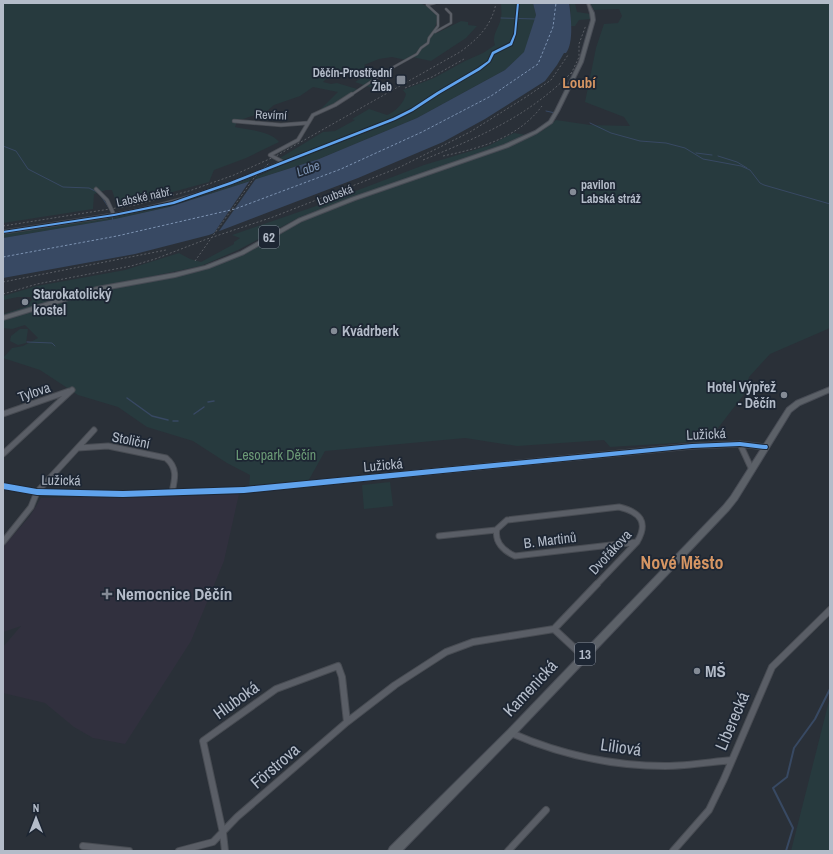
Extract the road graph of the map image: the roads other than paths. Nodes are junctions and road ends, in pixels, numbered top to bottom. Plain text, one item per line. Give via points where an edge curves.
1 (435, 3) edge
2 (588, 3) edge
3 (427, 4) edge
4 (446, 9) dead end
5 (435, 32) junction
6 (234, 121) dead end
7 (308, 123) junction
8 (96, 189) dead end
9 (114, 215) junction
10 (3, 232) edge
11 (3, 318) edge
12 (830, 389) edge
13 (3, 414) edge
14 (94, 430) dead end
15 (740, 444) junction
16 (765, 447) junction
17 (78, 448) junction
18 (3, 454) edge
19 (752, 470) junction
20 (3, 486) edge
21 (36, 492) junction
22 (172, 492) junction
23 (496, 530) junction
24 (439, 536) dead end
25 (3, 542) edge
26 (637, 542) junction
27 (830, 610) edge
28 (554, 628) junction
29 (583, 656) junction
30 (347, 722) junction
31 (510, 733) junction
32 (732, 760) junction
33 (546, 810) dead end
34 (223, 833) junction
35 (83, 846) dead end
36 (129, 851) edge
37 (179, 851) edge
38 (225, 851) edge
39 (394, 851) edge
40 (508, 851) edge
41 (673, 851) edge

1 - 3 street
2 - 11 main road, Loubská / 62 via 593,20 581,62 552,120 536,132 506,146 300,220 242,253 207,267 97,289
3 - 5 street via 438,15
4 - 5 street via 451,14 451,23
5 - 7 street via 413,58 390,69 335,105 313,115
6 - 7 street, Revírní via 281,125
7 - 9 street, Labské nábř. via 298,140 270,155 283,162 180,201
8 - 9 street via 101,192
9 - 10 street, Labské nábř.
12 - 16 main road, Kamenická / 13 via 798,403 789,410
13 - 18 street, Tylova via 72,390
14 - 17 street
15 - 16 street, Lužická
15 - 19 street, Lužická
15 - 22 street, Lužická via 692,446 293,486
16 - 19 main road, Kamenická / 13
17 - 21 street
17 - 22 street, Stoliční via 126,448 166,458 175,467
19 - 29 main road, Kamenická / 13 via 726,508
20 - 21 street, Lužická
21 - 22 street, Lužická
21 - 25 street via 31,507
23 - 24 street
23 - 26 street, B. Martinů via 498,544 506,553 515,556
23 - 26 street, Dvořákova via 507,520 619,507 636,512 643,521 644,528
26 - 28 street, Dvořákova
27 - 32 street, Liberecká via 772,667
28 - 29 street
28 - 30 street via 472,642 446,652 395,685
29 - 31 main road, Kamenická / 13
30 - 34 street, Förstrova via 237,817
30 - 34 street, Hluboká via 342,677 338,666 276,689 203,741
31 - 32 street, Liliová via 528,741 614,762 665,766
31 - 39 main road, Kamenická / 13
32 - 41 street, Liberecká via 709,810
33 - 40 street
34 - 37 street, Förstrova via 213,842
34 - 38 street, Hluboká
35 - 36 street

